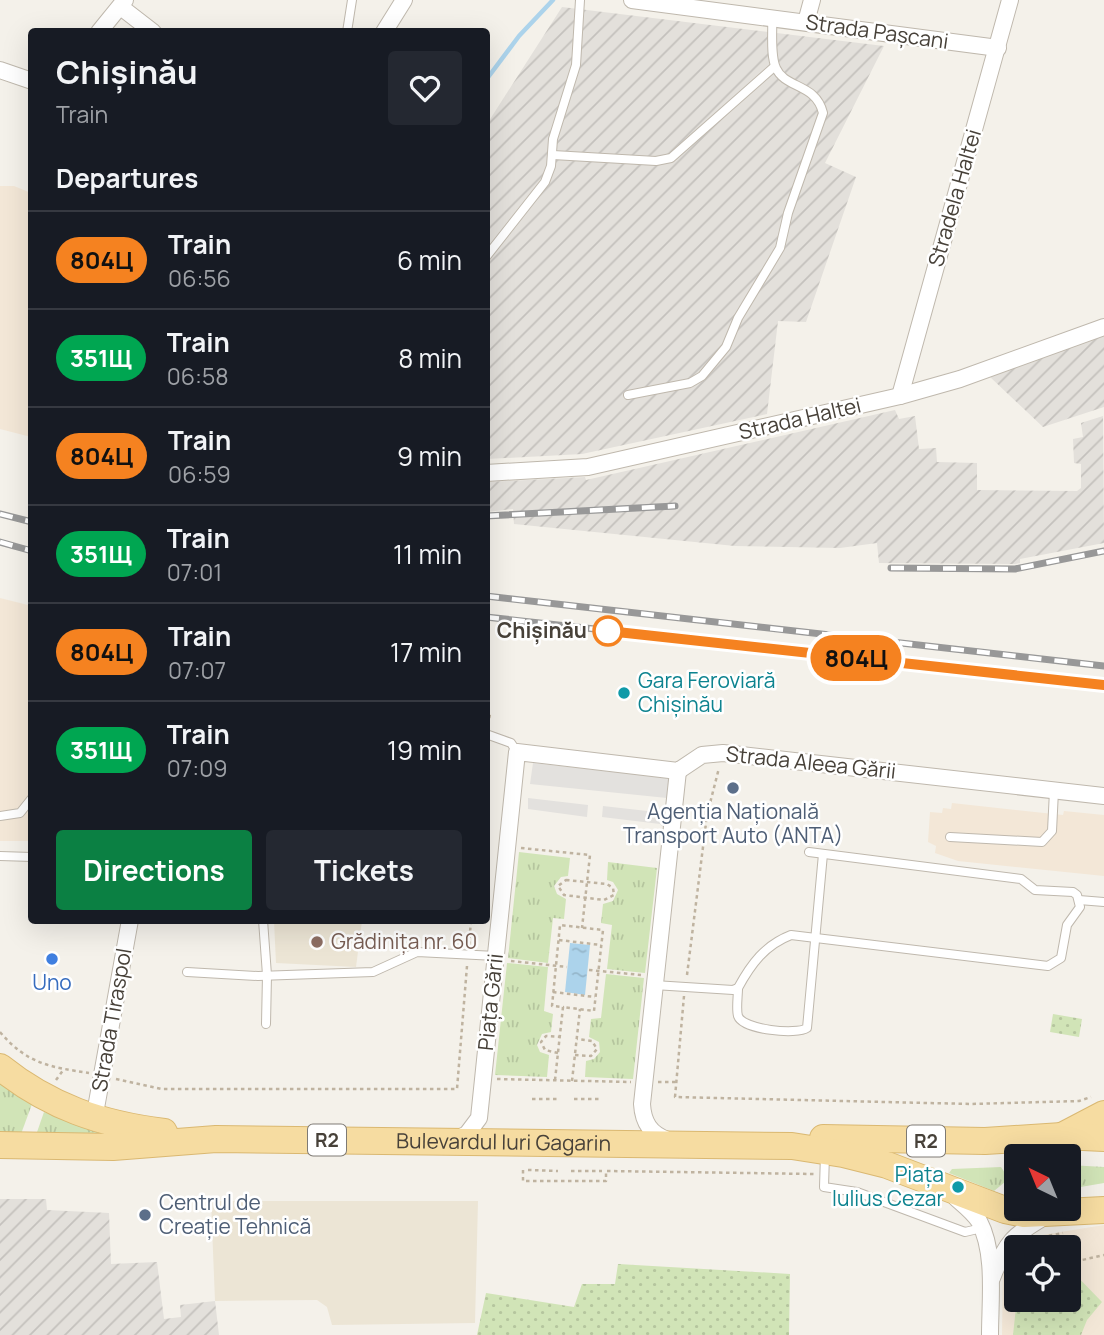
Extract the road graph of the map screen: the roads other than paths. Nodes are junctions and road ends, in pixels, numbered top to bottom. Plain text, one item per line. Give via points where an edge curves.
1 (352, 0) edge
2 (404, 0) edge
3 (580, 0) edge
4 (632, 0) edge
5 (812, 0) edge
6 (1010, 0) edge
7 (123, 4) edge
8 (772, 18) junction
9 (806, 22) junction
10 (102, 28) edge
11 (149, 28) edge
12 (348, 28) edge
13 (386, 28) edge
14 (998, 48) junction
15 (774, 66) junction
16 (0, 70) edge
17 (28, 80) edge
18 (553, 155) junction
19 (490, 252) edge
20 (1104, 327) edge
21 (628, 395) dead end
22 (900, 396) junction
23 (490, 473) edge
24 (490, 735) edge
25 (517, 752) junction
26 (678, 771) junction
27 (1054, 791) junction
28 (1104, 796) edge
29 (28, 803) edge
30 (0, 817) edge
31 (950, 838) dead end
32 (809, 852) dead end
33 (823, 854) junction
34 (0, 856) edge
35 (28, 857) edge
36 (1079, 900) junction
37 (1104, 902) edge
38 (129, 924) edge
39 (263, 924) edge
40 (815, 935) junction
41 (500, 958) junction
42 (187, 972) dead end
43 (267, 975) junction
44 (650, 980) junction
45 (738, 988) junction
46 (265, 1024) dead end
47 (0, 1067) edge
48 (1098, 1105) edge
49 (94, 1119) junction
50 (1062, 1136) junction
51 (1104, 1138) edge
52 (216, 1139) junction
53 (438, 1142) junction
54 (684, 1144) junction
55 (1052, 1144) edge
56 (0, 1145) edge
57 (792, 1146) junction
58 (825, 1151) junction
59 (942, 1186) junction
60 (1104, 1192) edge
61 (1082, 1202) edge
62 (1004, 1210) edge
63 (1104, 1210) edge
64 (1082, 1211) edge
65 (1042, 1222) edge
66 (982, 1228) junction
67 (991, 1280) junction
68 (990, 1335) edge

1 - 12 lane
2 - 13 street
3 - 18 lane via 576,65 553,139
4 - 8 street, Strada Pașcani
5 - 9 street
6 - 14 street, Stradela Haltei
7 - 10 street
7 - 11 street
8 - 9 street, Strada Pașcani
8 - 15 lane
9 - 14 street, Strada Pașcani
14 - 22 street, Stradela Haltei
15 - 18 lane via 671,158
15 - 21 lane via 780,75 813,94 822,113 780,248 726,347 702,376 673,388
16 - 17 street
18 - 19 lane via 545,182
20 - 22 street, Strada Haltei
22 - 23 street, Strada Haltei via 589,467
24 - 25 lane
25 - 26 street
25 - 41 street, Piața Gării
26 - 27 street, Strada Aleea Gării via 702,755 723,753
26 - 44 street
27 - 28 street, Strada Aleea Gării
27 - 31 lane via 1052,831 1042,842
29 - 30 lane via 20,813
32 - 33 lane
33 - 36 lane via 1021,879 1035,890 1073,892
33 - 40 lane
34 - 35 lane
36 - 37 lane
36 - 40 lane via 1077,914 1067,925 1061,958 1048,967
38 - 49 street, Strada Tiraspol
39 - 43 lane
40 - 45 lane via 791,934 779,939 761,954
40 - 45 lane via 808,1021 801,1032 742,1021
41 - 43 lane via 417,952 373,972
41 - 53 street, Piața Gării via 479,1118 467,1134
42 - 43 lane
43 - 46 lane
44 - 45 lane via 726,991
44 - 54 street via 643,1115 654,1134
47 - 49 main road, Bulevardul Iuri Gagarin / R2 via 43,1098
48 - 50 main road, R2
49 - 52 main road, Bulevardul Iuri Gagarin / R2
50 - 51 main road, Bulevardul Iuri Gagarin
50 - 55 main road
50 - 57 main road, Bulevardul Iuri Gagarin / R2 via 985,1141 821,1138
52 - 53 main road, Bulevardul Iuri Gagarin / R2
52 - 56 main road, Bulevardul Iuri Gagarin / R2 via 113,1147
53 - 54 main road, Bulevardul Iuri Gagarin / R2
54 - 57 main road, Bulevardul Iuri Gagarin / R2
57 - 58 main road, Bulevardul Iuri Gagarin / R2
58 - 59 main road, Bulevardul Iuri Gagarin / R2 via 887,1165
58 - 66 lane via 824,1187 857,1192 965,1232
59 - 62 main road, Bulevardul Iuri Gagarin / R2
59 - 66 street
60 - 61 main road, Bulevardul Iuri Gagarin / R2
63 - 64 main road
65 - 67 street via 1011,1238
66 - 67 street
67 - 68 street

